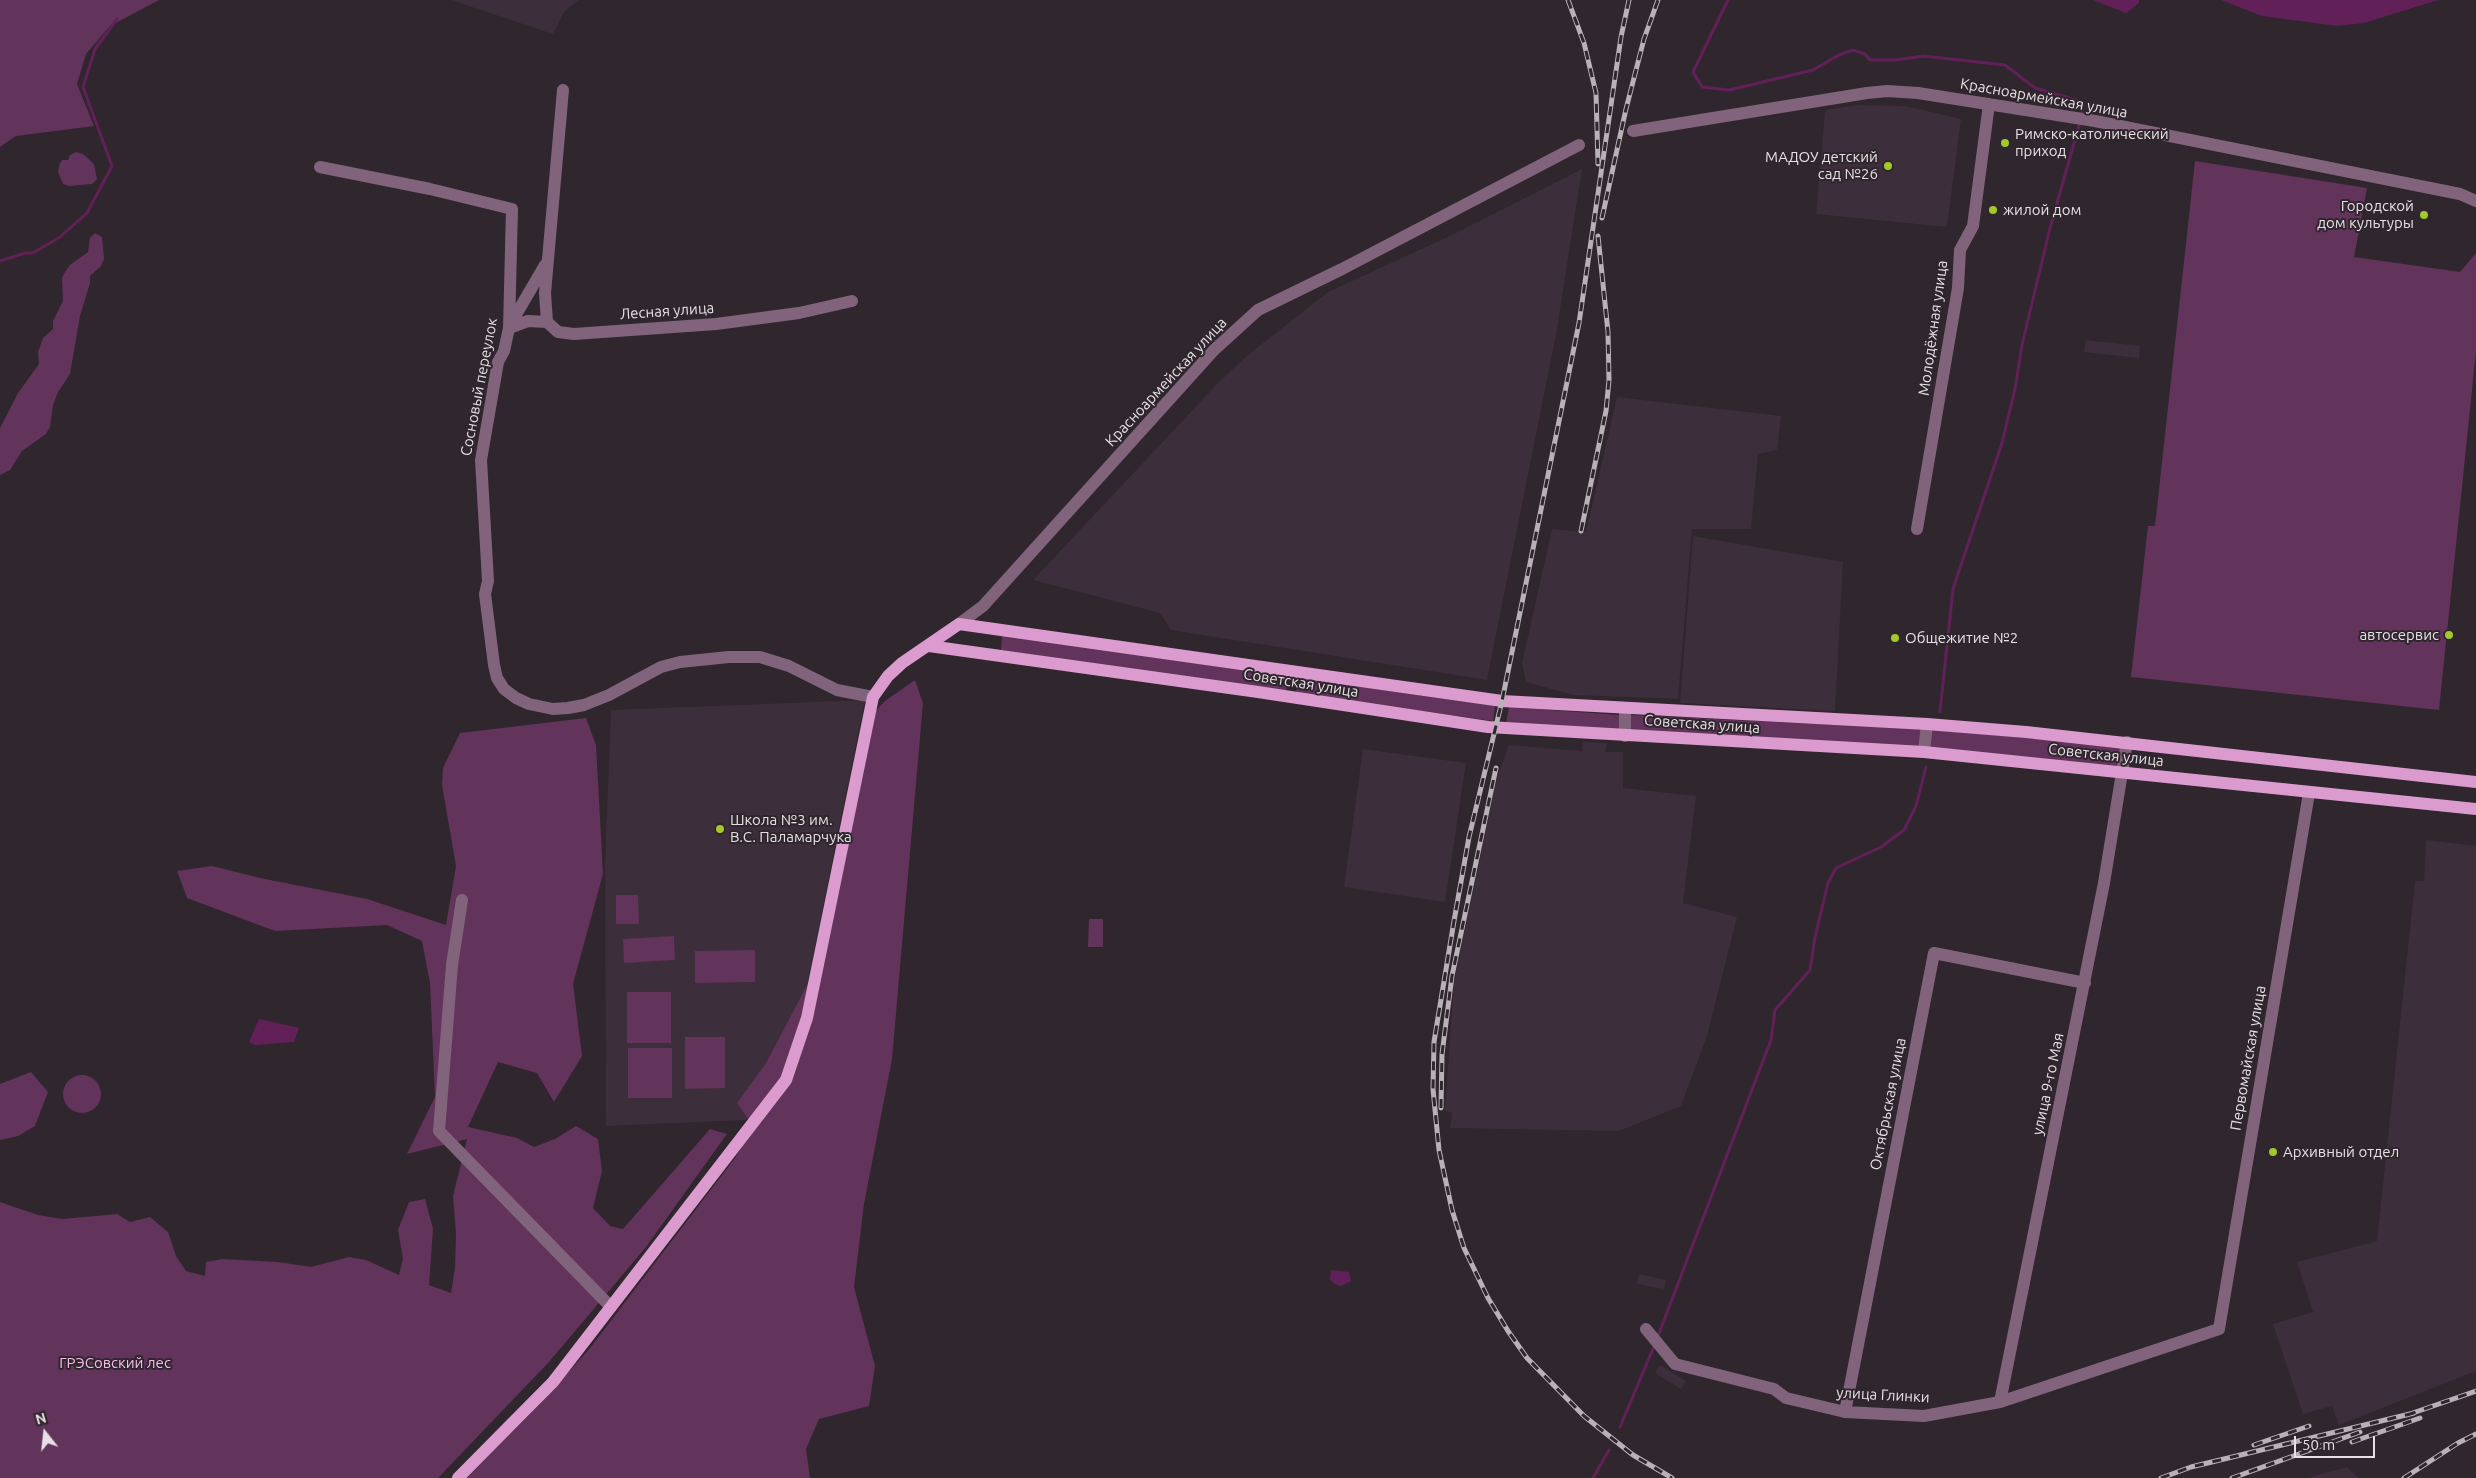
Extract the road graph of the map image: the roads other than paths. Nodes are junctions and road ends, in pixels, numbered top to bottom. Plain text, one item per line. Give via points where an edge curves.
1 (562, 90) dead end
2 (1989, 104) junction
3 (1633, 131) dead end
4 (1579, 144) dead end
5 (320, 167) dead end
6 (2476, 201) edge
7 (548, 260) junction
8 (852, 301) dead end
9 (547, 322) junction
10 (509, 328) junction
11 (1917, 529) dead end
12 (959, 624) junction
13 (929, 646) junction
14 (874, 697) junction
15 (1625, 710) junction
16 (1927, 724) junction
17 (1625, 736) junction
18 (2126, 742) junction
19 (1924, 752) junction
20 (2121, 772) junction
21 (2476, 782) edge
22 (2309, 793) junction
23 (2476, 809) edge
24 (462, 900) dead end
25 (2085, 983) junction
26 (611, 1307) junction
27 (1646, 1329) dead end
28 (2219, 1329) joint
29 (2000, 1402) junction
30 (1845, 1412) junction
31 (458, 1478) edge

1 - 7 street
2 - 3 street, Красноармейская улица via 1918,93 1880,92
2 - 6 street, Красноармейская улица via 2095,121 2452,193
2 - 11 street, Молодёжная улица via 1973,226 1960,250 1958,288
4 - 12 street, Красноармейская улица via 1258,310 1214,350 983,606
5 - 10 street, Сосновый переулок via 430,189 512,210
7 - 9 street
7 - 10 street
8 - 9 street, Лесная улица via 799,313 725,323 583,334 558,332
9 - 10 street via 528,322
10 - 14 street, Сосновый переулок via 498,362 483,444 482,483 488,581 485,594 494,665 504,688 516,698 540,707 584,705 661,667 729,657 760,657 776,660 826,686
12 - 13 main road, Красноармейская улица
12 - 15 main road, Советская улица via 1502,701
13 - 14 main road, Красноармейская улица via 888,676
13 - 17 main road, Советская улица via 1488,728
14 - 26 main road via 807,1018 786,1080
15 - 16 main road, Советская улица
15 - 17 street
16 - 18 main road, Советская улица
16 - 19 street
17 - 19 main road, Советская улица
18 - 20 street, улица 9-го Мая
18 - 21 main road, Советская улица
19 - 20 main road, Советская улица
20 - 22 main road, Советская улица
20 - 25 street, улица 9-го Мая
22 - 23 main road, Советская улица
22 - 28 street, Первомайская улица
24 - 26 street via 452,964 440,1131
25 - 29 street, улица 9-го Мая
25 - 30 street, Октябрьская улица via 1934,953
26 - 31 main road via 553,1382
27 - 30 street, улица Глинки via 1675,1364 1774,1389 1786,1398
28 - 29 street, улица Глинки
29 - 30 street, улица Глинки via 1924,1416

